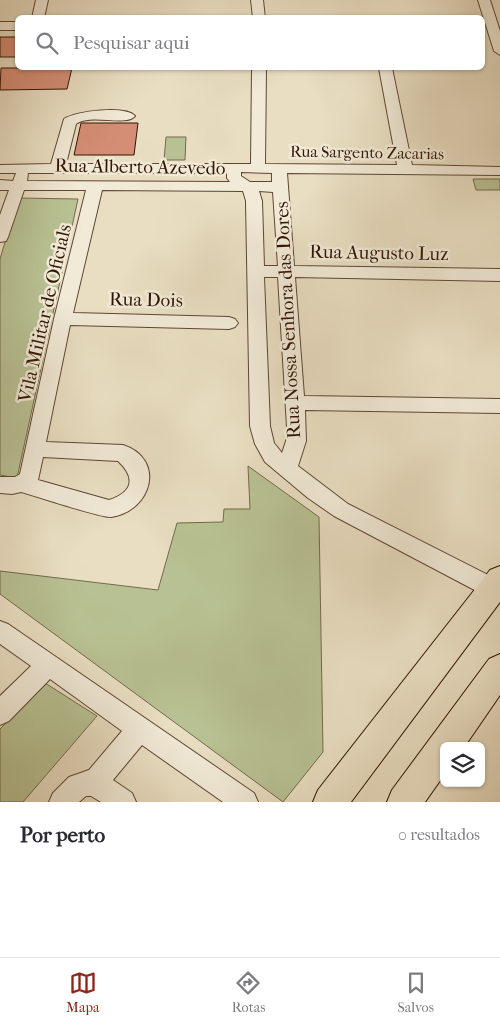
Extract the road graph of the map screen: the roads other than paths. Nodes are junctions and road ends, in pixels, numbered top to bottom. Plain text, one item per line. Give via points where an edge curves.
1 (42, 0) edge
2 (257, 0) edge
3 (484, 0) edge
4 (39, 15) edge
5 (259, 15) edge
6 (0, 26) edge
7 (15, 26) edge
8 (491, 29) edge
9 (500, 51) edge
10 (259, 70) edge
11 (386, 70) edge
12 (128, 116) dead end
13 (57, 168) junction
14 (234, 168) junction
15 (258, 168) junction
16 (279, 168) junction
17 (0, 169) edge
18 (24, 169) junction
19 (405, 169) junction
20 (500, 171) edge
21 (0, 185) edge
22 (95, 186) junction
23 (247, 187) junction
24 (279, 187) junction
25 (16, 191) junction
26 (0, 237) edge
27 (256, 271) junction
28 (285, 272) junction
29 (500, 275) edge
30 (63, 319) junction
31 (229, 323) dead end
32 (296, 403) junction
33 (500, 406) edge
34 (37, 449) junction
35 (287, 469) junction
36 (23, 484) junction
37 (0, 485) edge
38 (496, 583) edge
39 (0, 631) edge
40 (48, 664) junction
41 (500, 669) edge
42 (0, 713) edge
43 (140, 728) junction
44 (447, 742) edge
45 (440, 752) edge
46 (95, 783) junction
47 (62, 802) edge
48 (123, 802) edge
49 (245, 802) edge
50 (330, 802) edge
51 (404, 802) edge

1 - 4 street
2 - 5 street
3 - 8 street
6 - 7 street
8 - 9 street
10 - 15 street
11 - 19 street
12 - 13 street via 72,118
13 - 14 street
13 - 18 street
14 - 15 street, Rua Sargento Zacarias
14 - 23 street, Rua Nossa Senhora das Dores via 234,178
15 - 16 street, Rua Sargento Zacarias
16 - 19 street, Rua Sargento Zacarias
16 - 24 street, Rua Nossa Senhora das Dores
17 - 18 street
18 - 25 street
19 - 20 street, Rua Sargento Zacarias
21 - 25 street, Rua Alberto Azevedo
22 - 23 street, Rua Alberto Azevedo
22 - 25 street, Rua Alberto Azevedo
22 - 30 street, Vila Militar de Oficials
23 - 24 street, Rua Alberto Azevedo
23 - 27 street, Rua Nossa Senhora das Dores via 254,201
24 - 28 street, Rua Nossa Senhora das Dores
25 - 26 street
27 - 28 street, Rua Augusto Luz
27 - 35 street, Rua Nossa Senhora das Dores via 260,426 272,456
28 - 29 street, Rua Augusto Luz
28 - 32 street, Rua Nossa Senhora das Dores
30 - 31 street, Rua Dois
30 - 34 street, Vila Militar de Oficials
32 - 33 street
32 - 35 street, Rua Nossa Senhora das Dores via 296,441
34 - 36 street, Vila Militar de Oficials via 29,478
34 - 36 street via 123,453 137,466 140,482 132,498 121,506 108,509
35 - 38 street, Rua Nossa Senhora das Dores via 341,510
36 - 37 street
38 - 50 main road
39 - 40 street
40 - 42 street
40 - 43 street
41 - 44 main road
43 - 46 street
43 - 49 street
45 - 51 main road
46 - 47 street via 84,782
46 - 48 street

